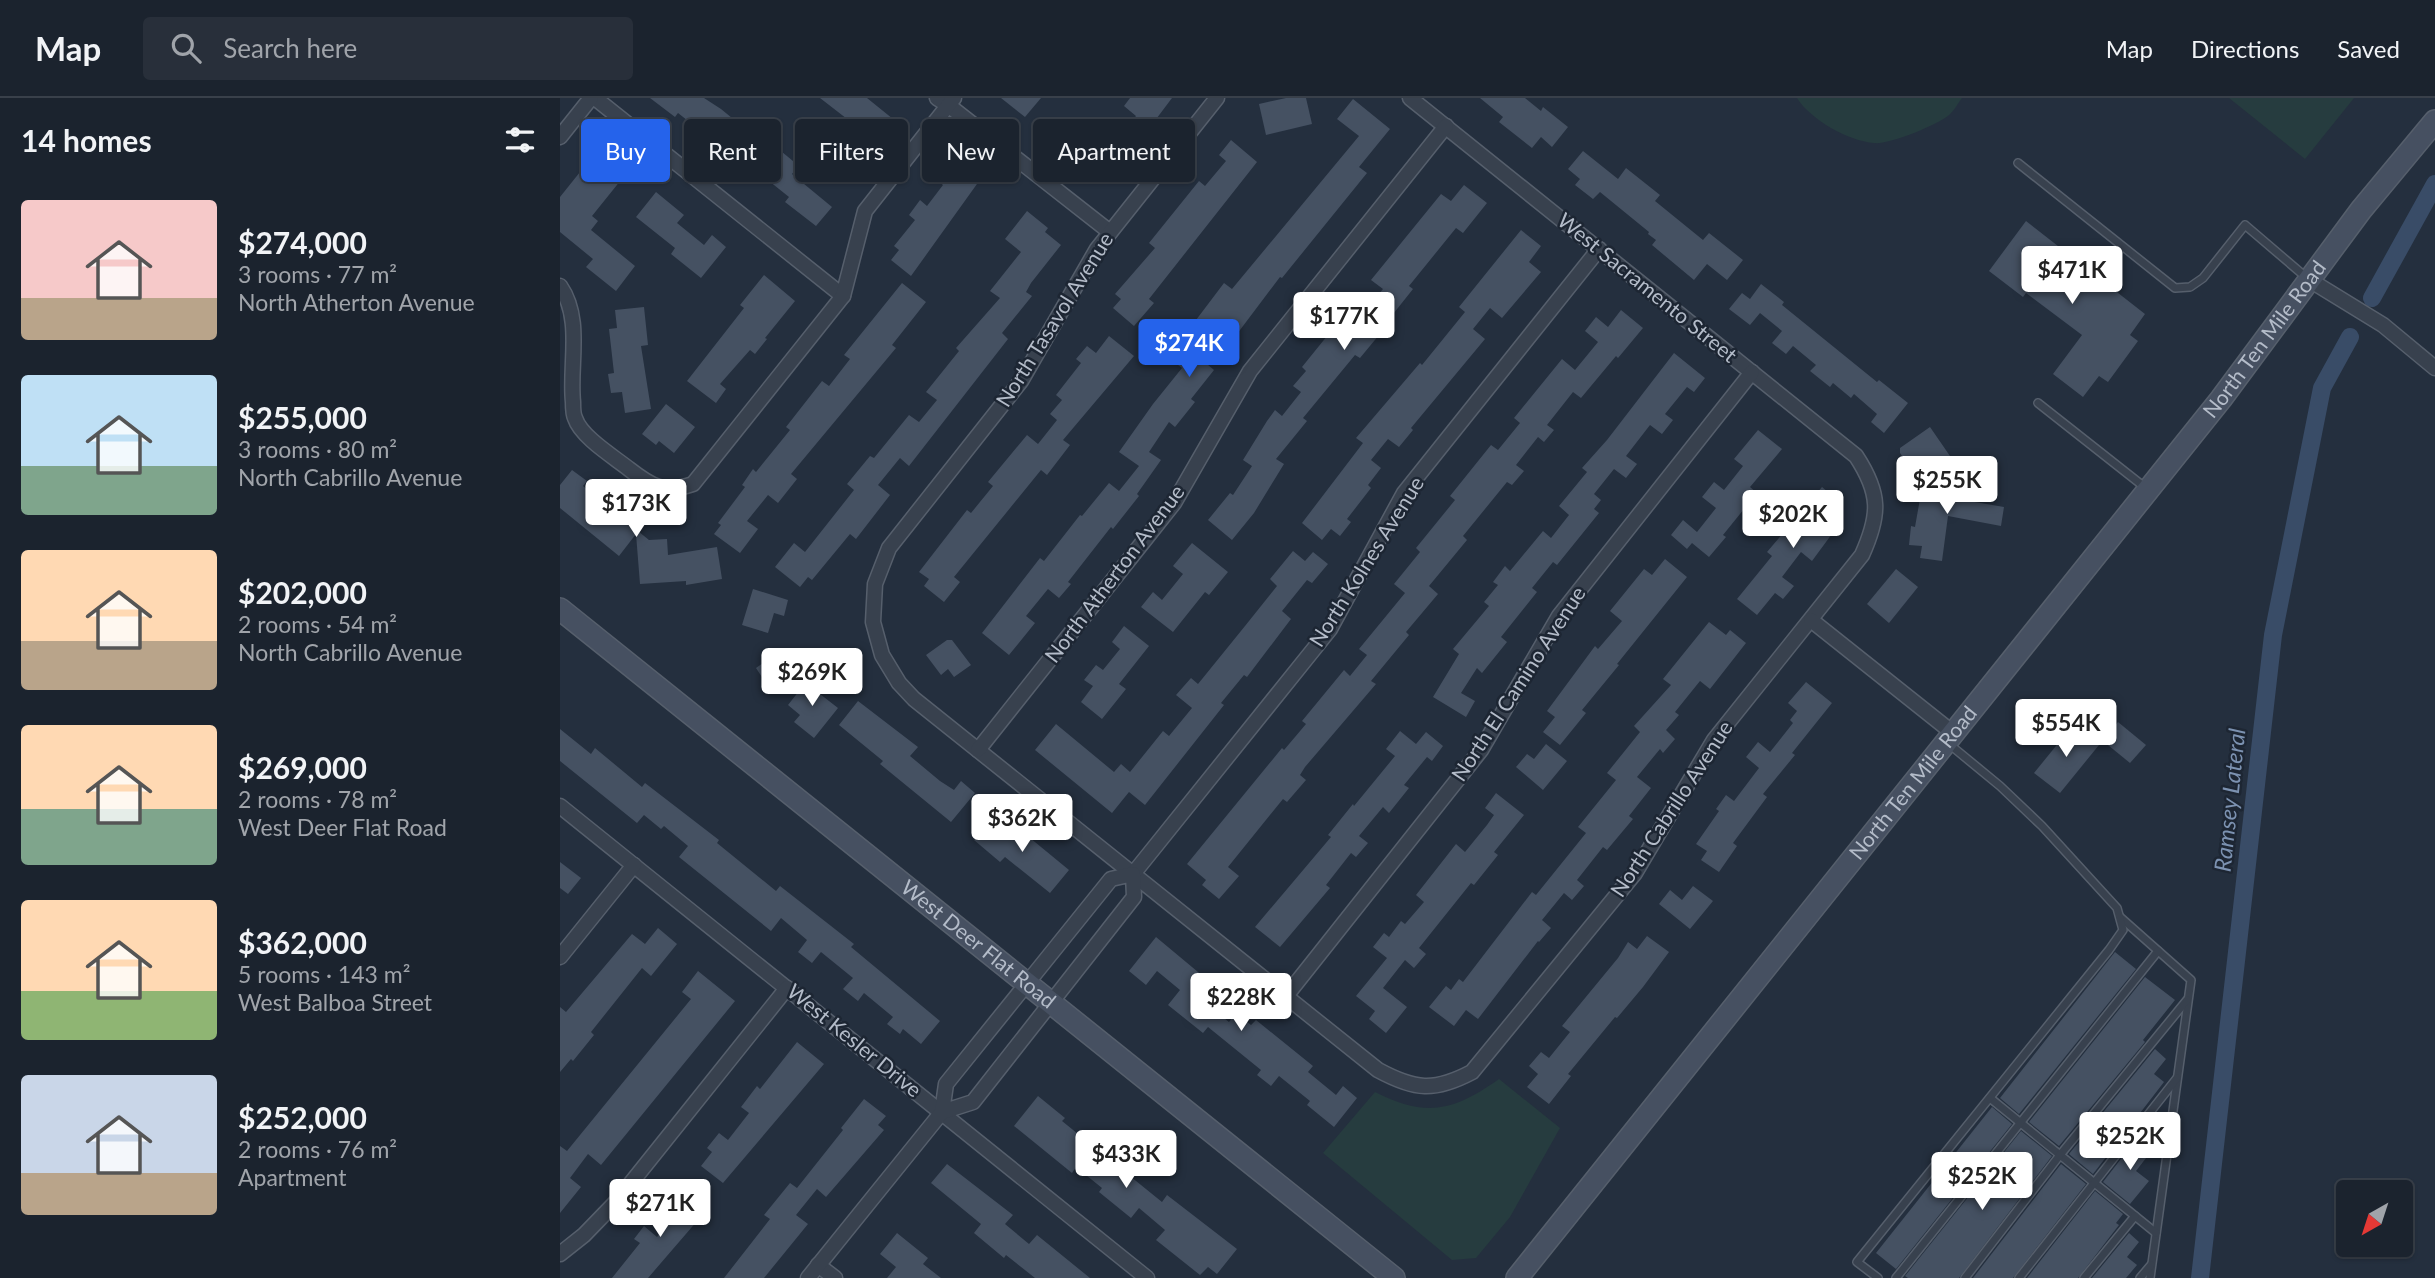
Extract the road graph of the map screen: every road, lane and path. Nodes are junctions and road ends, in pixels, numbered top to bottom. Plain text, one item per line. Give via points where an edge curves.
1 (593, 98) edge
2 (1217, 98) edge
3 (1410, 98) edge
4 (946, 100) edge
5 (2435, 121) edge
6 (1446, 126) junction
7 (560, 137) edge
8 (2018, 163) dead end
9 (1110, 232) junction
10 (1599, 249) junction
11 (2308, 279) junction
12 (560, 286) edge
13 (843, 296) junction
14 (2435, 368) edge
15 (1752, 372) junction
16 (566, 395) edge
17 (2038, 403) dead end
18 (1872, 486) joint
19 (2147, 489) junction
20 (560, 609) edge
21 (1811, 620) junction
22 (1950, 737) junction
23 (978, 750) junction
24 (560, 806) edge
25 (634, 865) junction
26 (1133, 874) junction
27 (2119, 917) junction
28 (2158, 951) junction
29 (560, 957) edge
30 (1027, 983) junction
31 (787, 988) junction
32 (1286, 996) junction
33 (2189, 998) junction
34 (1052, 1002) junction
35 (2178, 1076) junction
36 (1990, 1098) junction
37 (942, 1112) junction
38 (2021, 1123) junction
39 (2060, 1155) junction
40 (2095, 1184) junction
41 (2135, 1216) junction
42 (2156, 1233) junction
43 (560, 1254) edge
44 (2152, 1263) junction
45 (818, 1265) junction
46 (808, 1278) edge
47 (835, 1278) edge
48 (1147, 1278) edge
49 (1394, 1278) edge
50 (1517, 1278) edge
51 (1878, 1278) edge
52 (1896, 1278) edge
53 (1965, 1278) edge
54 (2020, 1278) edge
55 (2084, 1278) edge
56 (2140, 1278) edge
57 (2150, 1278) edge

1 - 7 street
1 - 13 street
2 - 9 street, North Tasavol Avenue
3 - 6 street, West Sacramento Street
4 - 9 street
4 - 13 street via 865,211
5 - 11 main road, North Ten Mile Road
6 - 10 street, West Sacramento Street
6 - 23 street, North Atherton Avenue via 1250,371 1174,503
8 - 11 lane via 2175,288 2190,287 2203,278 2245,225
9 - 23 street, North Tasavol Avenue via 1021,381 890,548 875,584 873,622 882,655 899,683
10 - 15 street, West Sacramento Street
10 - 26 street, North Kolnes Avenue via 1404,494 1330,629
11 - 14 street via 2383,325
11 - 19 main road, North Ten Mile Road via 2221,399
12 - 16 street via 573,329
13 - 16 street via 693,484 677,490 645,481 586,435
15 - 18 street, West Sacramento Street via 1856,456
15 - 32 street, North El Camino Avenue via 1559,616 1481,750
17 - 19 lane
18 - 21 street, North Cabrillo Avenue via 1874,529 1862,555
19 - 22 main road, North Ten Mile Road
20 - 30 main road, West Deer Flat Road
21 - 22 street
21 - 32 street, North Cabrillo Avenue via 1714,740 1634,873 1472,1072 1429,1087 1402,1082 1378,1070
22 - 27 lane via 2042,826 2117,908
22 - 50 main road, North Ten Mile Road
23 - 26 street, North Tasavol Avenue
24 - 25 street, West Kesler Drive
25 - 29 street
25 - 31 street, West Kesler Drive
26 - 30 street, North Kolnes Avenue via 1111,879
26 - 32 street, North Cabrillo Avenue
26 - 34 street, North Kolnes Avenue via 1135,897
27 - 28 lane
27 - 36 lane via 2123,930 2109,950
28 - 33 lane via 2191,980
28 - 38 lane
30 - 34 main road, West Deer Flat Road
30 - 37 street, North Kolnes Avenue via 946,1084
31 - 37 street, West Kesler Drive
31 - 43 street via 615,1203
33 - 35 lane
33 - 39 lane
34 - 37 street, North Kolnes Avenue via 973,1102
34 - 49 main road, West Deer Flat Road
35 - 40 lane
35 - 42 lane
36 - 38 lane
36 - 51 lane via 1857,1262
37 - 45 street, North Kolnes Avenue
37 - 48 street, West Kesler Drive
38 - 39 lane
38 - 52 lane
39 - 40 lane
39 - 53 lane
40 - 41 lane
40 - 54 lane
41 - 42 lane
41 - 55 lane
42 - 44 lane
44 - 56 lane
44 - 57 lane
45 - 46 street, North Kolnes Avenue
45 - 47 street

